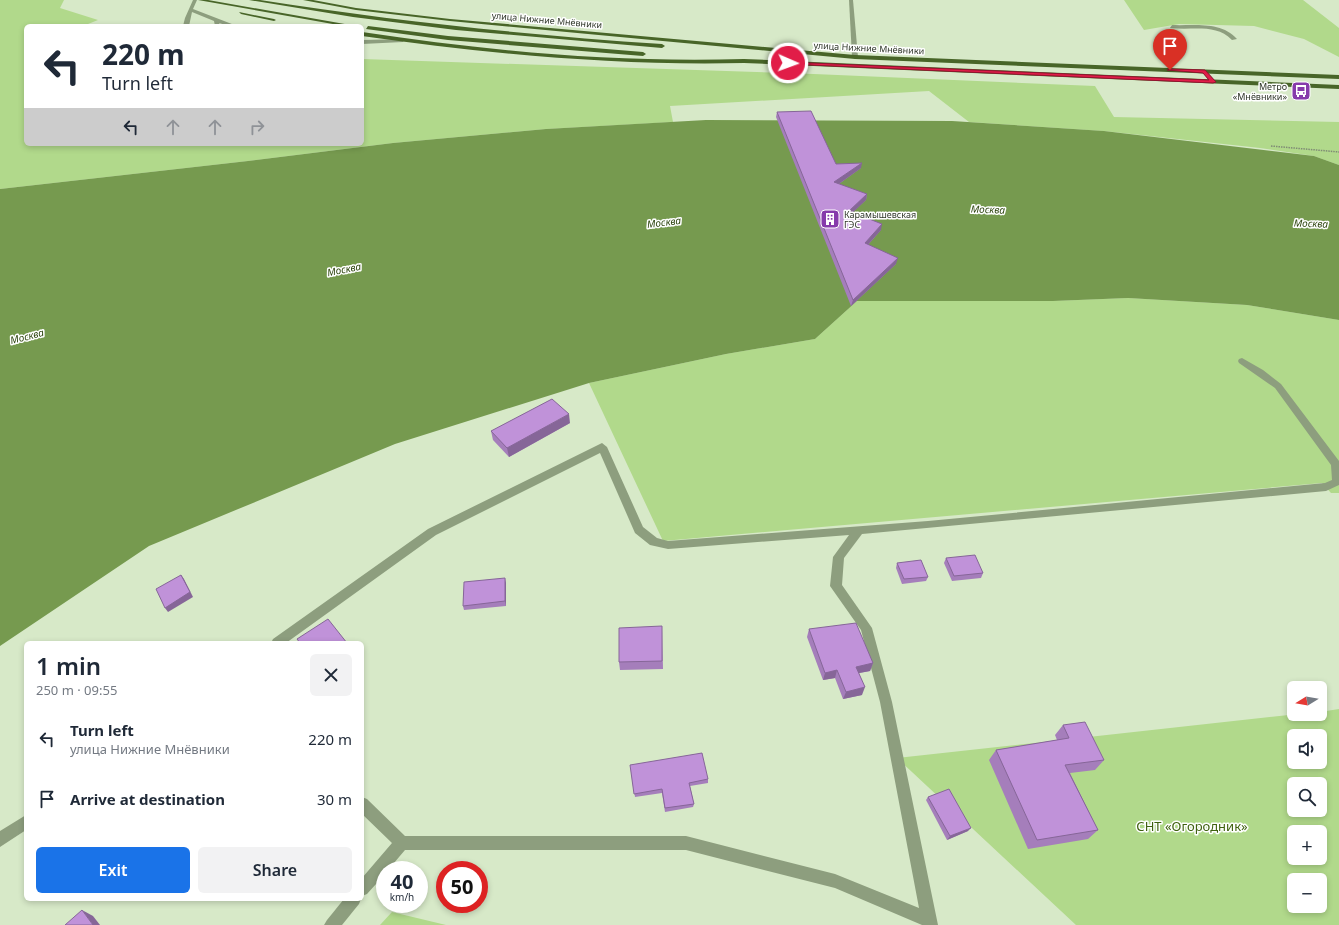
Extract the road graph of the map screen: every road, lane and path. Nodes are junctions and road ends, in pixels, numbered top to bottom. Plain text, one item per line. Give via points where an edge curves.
1 (195, 0) edge
2 (200, 0) edge
3 (210, 0) edge
4 (250, 0) edge
5 (305, 0) edge
6 (851, 0) edge
7 (191, 10) junction
8 (282, 22) dead end
9 (186, 24) edge
10 (218, 24) edge
11 (339, 24) edge
12 (364, 27) edge
13 (1172, 27) dead end
14 (364, 34) edge
15 (1234, 39) dead end
16 (403, 40) junction
17 (364, 42) edge
18 (666, 47) dead end
19 (682, 48) dead end
20 (828, 55) junction
21 (855, 57) junction
22 (744, 61) junction
23 (1205, 72) junction
24 (1339, 77) edge
25 (1213, 82) junction
26 (1339, 87) edge
27 (1271, 146) dead end
28 (1339, 152) edge
29 (1242, 362) dead end
30 (860, 530) junction
31 (280, 641) edge
32 (364, 806) edge
33 (24, 823) edge
34 (0, 840) edge
35 (402, 842) junction
36 (364, 887) edge
37 (352, 901) edge
38 (929, 923) edge
39 (332, 925) edge

1 - 7 street
2 - 11 main road
3 - 8 main road via 214,4 255,17
4 - 18 main road via 457,30
5 - 20 main road, улица Нижние Мнёвники via 450,20
6 - 21 street
7 - 9 street
7 - 10 street
12 - 22 main road via 577,50
13 - 15 street via 1214,28 1227,32
14 - 16 main road, улица Нижние Мнёвники
16 - 17 street
16 - 22 main road, улица Нижние Мнёвники via 610,59 699,63
19 - 20 main road
20 - 21 main road, улица Нижние Мнёвники
21 - 23 main road, улица Нижние Мнёвники
22 - 25 main road, улица Нижние Мнёвники
23 - 24 main road, улица Нижние Мнёвники
23 - 25 street
25 - 26 main road, улица Нижние Мнёвники
27 - 28 path
29 - 30 street via 1278,386 1336,464 1337,482 1326,488
30 - 31 street via 676,545 660,544 648,539 639,530 602,447 432,532
30 - 38 street via 839,557 836,586 866,628 886,702
32 - 35 street
33 - 34 street
35 - 36 street
35 - 38 street via 686,843 835,881
37 - 39 street

